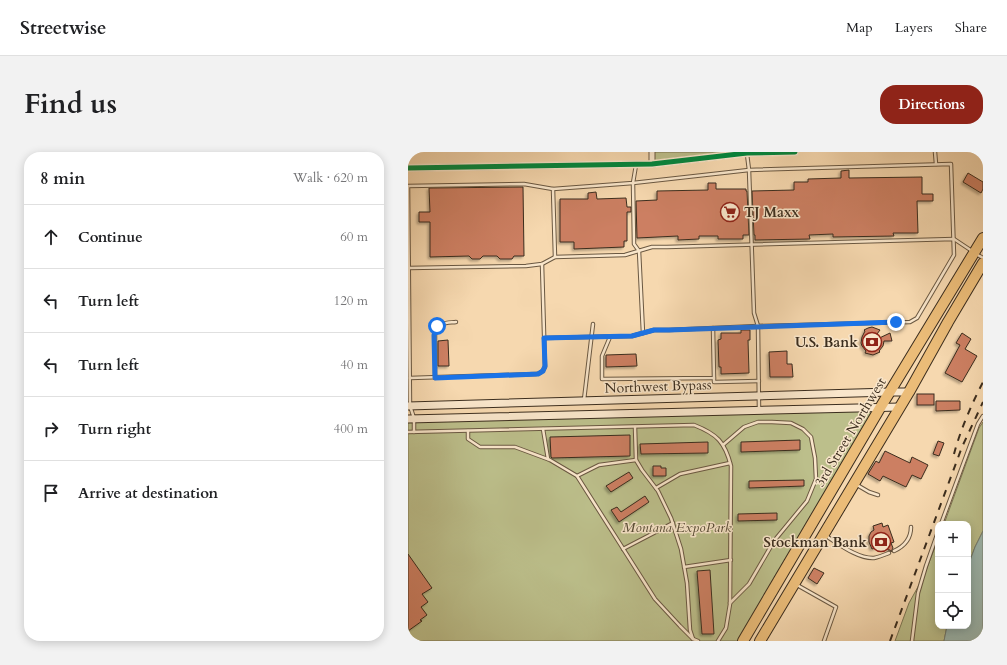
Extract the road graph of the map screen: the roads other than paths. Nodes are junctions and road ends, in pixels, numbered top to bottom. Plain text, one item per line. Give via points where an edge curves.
1 (652, 152) edge
2 (795, 152) edge
3 (935, 152) edge
4 (747, 154) junction
5 (636, 164) junction
6 (652, 164) junction
7 (936, 164) junction
8 (408, 168) edge
9 (749, 170) junction
10 (633, 183) junction
11 (553, 189) junction
12 (983, 238) edge
13 (954, 239) junction
14 (752, 244) junction
15 (639, 251) junction
16 (979, 255) edge
17 (555, 258) junction
18 (983, 263) edge
19 (542, 264) junction
20 (409, 268) junction
21 (409, 288) edge
22 (456, 322) dead end
23 (593, 324) dead end
24 (758, 326) junction
25 (713, 328) junction
26 (643, 334) junction
27 (610, 337) junction
28 (544, 338) junction
29 (592, 338) junction
30 (410, 378) junction
31 (435, 378) junction
32 (714, 378) junction
33 (759, 381) junction
34 (890, 392) junction
35 (909, 392) junction
36 (759, 396) junction
37 (584, 401) junction
38 (409, 406) edge
39 (900, 407) junction
40 (880, 408) junction
41 (759, 411) junction
42 (983, 416) edge
43 (411, 418) edge
44 (635, 427) junction
45 (543, 429) junction
46 (468, 431) junction
47 (408, 432) edge
48 (414, 432) junction
49 (723, 446) junction
50 (548, 460) junction
51 (636, 460) junction
52 (730, 463) junction
53 (577, 476) junction
54 (854, 484) junction
55 (656, 488) junction
56 (878, 495) dead end
57 (942, 521) edge
58 (673, 523) junction
59 (911, 527) dead end
60 (824, 534) junction
61 (935, 540) edge
62 (623, 549) junction
63 (894, 551) dead end
64 (889, 553) dead end
65 (731, 560) junction
66 (684, 567) junction
67 (794, 584) junction
68 (730, 604) junction
69 (693, 639) junction
70 (698, 641) edge
71 (718, 641) edge
72 (743, 641) edge
73 (760, 641) edge
74 (824, 641) edge
75 (912, 641) edge

1 - 6 street
2 - 4 street
3 - 7 lane
4 - 6 street
4 - 9 lane
5 - 6 street
5 - 8 street
5 - 10 lane
7 - 9 lane
7 - 13 lane via 951,164
9 - 10 lane
9 - 14 lane
10 - 11 lane
10 - 15 lane via 634,244
11 - 17 lane
11 - 20 lane via 524,184 408,186
12 - 16 highway, 3rd Street Northwest
13 - 14 lane
13 - 16 lane
13 - 24 lane via 954,255 917,318 910,322
14 - 15 lane via 652,247
14 - 24 lane via 754,313
15 - 17 lane via 625,255
15 - 26 lane
16 - 34 highway, 3rd Street Northwest
17 - 19 lane
18 - 35 highway
19 - 20 lane
19 - 28 lane
20 - 21 lane
21 - 30 lane
22 - 31 lane via 441,324 435,331
23 - 29 lane
24 - 25 lane
24 - 33 lane
25 - 26 lane via 654,330
25 - 32 lane
26 - 27 lane
27 - 29 lane
27 - 32 lane via 602,356 602,380
28 - 29 lane
28 - 31 lane via 545,366 538,374
29 - 37 lane
30 - 31 lane
30 - 38 lane
32 - 33 lane via 714,382
33 - 36 lane
34 - 35 main road, Northwest Bypass
34 - 36 main road, Northwest Bypass
34 - 40 highway, 3rd Street Northwest
35 - 39 highway
36 - 37 main road, Northwest Bypass
36 - 41 lane
37 - 38 main road, Northwest Bypass
38 - 43 lane
39 - 40 main road, Northwest Bypass
39 - 54 highway
40 - 41 main road, Northwest Bypass
40 - 72 highway, 3rd Street Northwest
41 - 43 main road, Northwest Bypass
42 - 57 lane
43 - 48 lane
44 - 45 lane
44 - 49 lane via 694,425 708,430
44 - 51 lane
45 - 46 lane
45 - 50 lane
46 - 48 lane
46 - 50 lane via 468,439 480,447 515,447
47 - 48 lane
49 - 52 lane
49 - 68 lane via 744,427 758,422 790,423 803,429 811,437 816,479 807,501 774,541 749,584
50 - 53 lane
51 - 53 lane via 599,464
51 - 55 lane
52 - 55 lane via 680,474
52 - 65 lane
53 - 62 lane
54 - 56 lane
54 - 60 highway
55 - 58 lane
58 - 62 lane
58 - 66 lane
59 - 63 lane via 907,540 902,547
60 - 64 lane via 859,556 875,558
60 - 67 highway
61 - 75 lane via 918,593
62 - 69 lane via 655,599
65 - 66 lane
65 - 68 lane
66 - 69 lane
67 - 73 highway
67 - 74 lane via 836,607
68 - 71 lane via 726,628
69 - 70 lane

